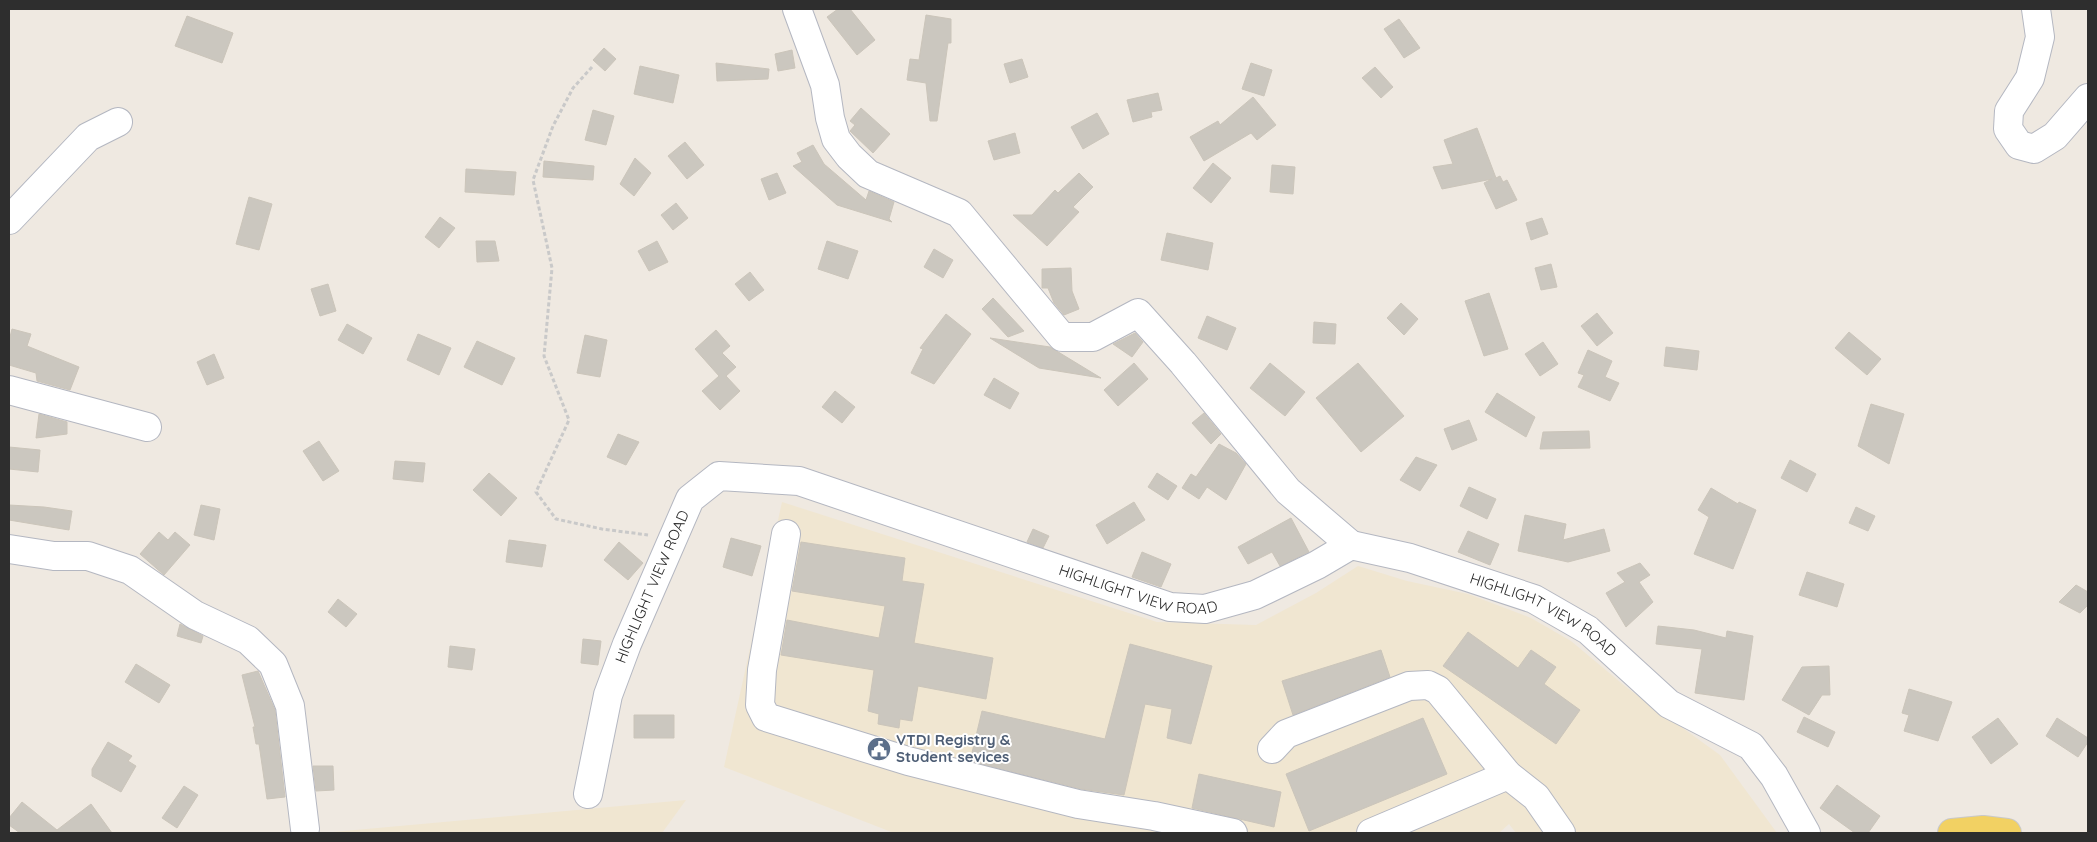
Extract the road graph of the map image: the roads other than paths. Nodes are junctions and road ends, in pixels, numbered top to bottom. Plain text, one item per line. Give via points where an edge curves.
1 (797, 9) edge
2 (2036, 9) edge
3 (2088, 98) edge
4 (118, 122) dead end
5 (9, 220) edge
6 (9, 390) edge
7 (147, 427) dead end
8 (786, 534) dead end
9 (1351, 545) junction
10 (9, 549) edge
11 (1272, 749) dead end
12 (1508, 775) junction
13 (588, 794) dead end
14 (305, 829) dead end
15 (1233, 833) edge
16 (1371, 833) edge
17 (1561, 833) edge
18 (1806, 833) edge
19 (1952, 833) edge
20 (2007, 833) edge

1 - 9 street via 825,85 836,139 849,156 868,174 959,213 1062,337 1093,338 1138,313 1288,491
2 - 3 street via 2040,37 2030,78 2009,111 2008,129 2019,145 2034,149 2055,136
4 - 5 street via 88,137
6 - 7 street
8 - 15 street via 762,670 760,705 766,717 908,761 1078,804
9 - 13 street, HIGHLIGHT VIEW ROAD via 1255,595 1205,608 1170,607 799,481 719,476 690,499 608,695
9 - 18 street, HIGHLIGHT VIEW ROAD via 1410,558 1534,598 1588,630 1669,704 1751,746 1774,776
10 - 14 street via 54,556 88,556 130,570 195,615 248,640 273,664 290,706
11 - 12 street via 1286,734 1420,684 1438,690
12 - 16 street
12 - 17 street via 1536,797
19 - 20 main road via 1983,830

